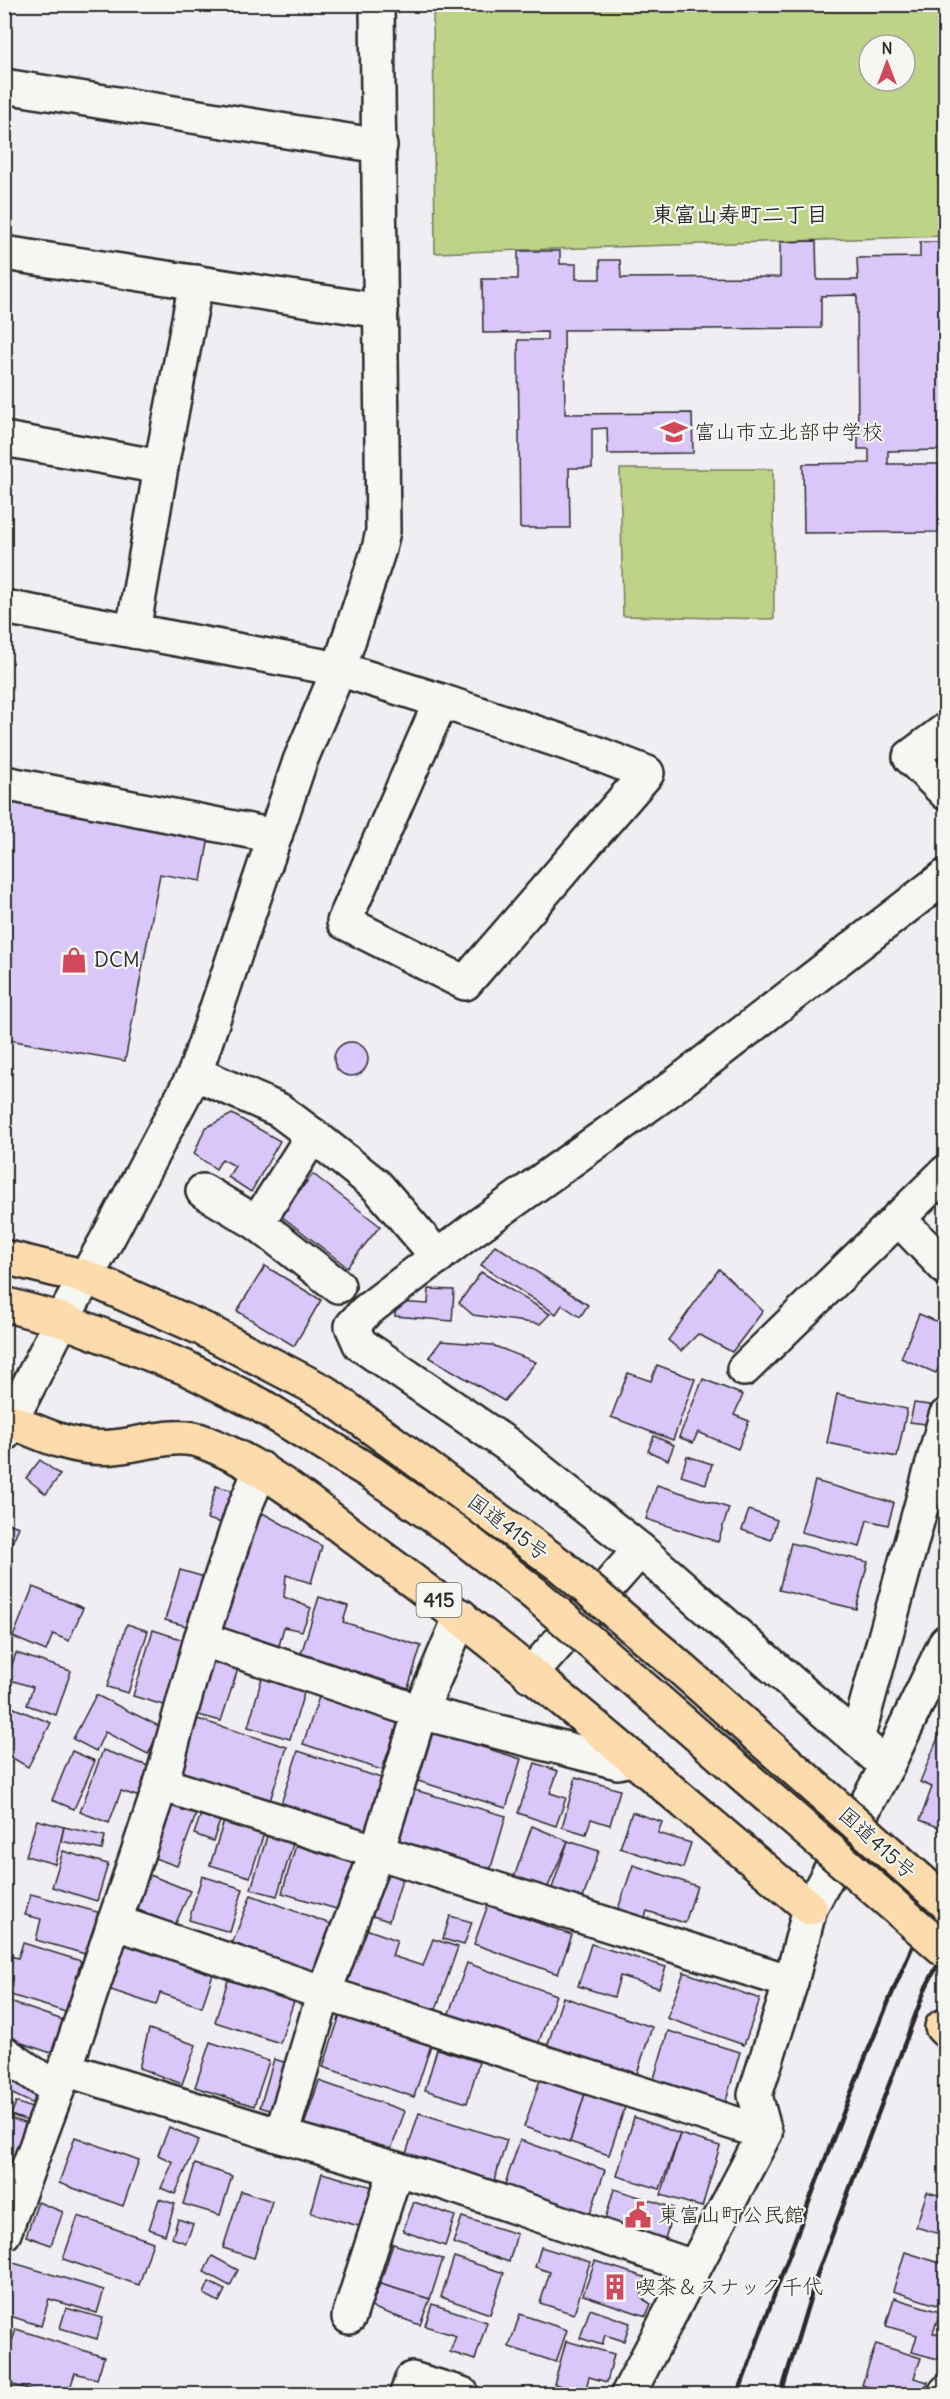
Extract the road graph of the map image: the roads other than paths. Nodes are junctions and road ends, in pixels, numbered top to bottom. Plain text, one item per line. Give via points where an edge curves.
1 (377, 4) edge
2 (4, 86) edge
3 (380, 146) junction
4 (4, 253) edge
5 (196, 282) junction
6 (381, 311) junction
7 (4, 439) edge
8 (161, 467) junction
9 (4, 607) edge
10 (133, 631) junction
11 (339, 669) junction
12 (441, 701) junction
13 (945, 730) edge
14 (4, 783) edge
15 (945, 793) edge
16 (275, 836) junction
17 (945, 876) edge
18 (195, 1073) junction
19 (313, 1135) junction
20 (945, 1172) edge
21 (203, 1191) dead end
22 (898, 1218) junction
23 (257, 1223) junction
24 (4, 1257) edge
25 (438, 1257) junction
26 (945, 1268) edge
27 (86, 1277) junction
28 (338, 1286) dead end
29 (4, 1304) edge
30 (62, 1320) junction
31 (744, 1369) dead end
32 (945, 1416) edge
33 (8, 1427) edge
34 (261, 1469) junction
35 (640, 1550) junction
36 (461, 1616) junction
37 (201, 1639) junction
38 (945, 1642) edge
39 (530, 1675) junction
40 (420, 1712) junction
41 (857, 1739) junction
42 (631, 1759) junction
43 (887, 1766) junction
44 (161, 1784) junction
45 (376, 1852) junction
46 (945, 1903) edge
47 (810, 1908) junction
48 (114, 1922) junction
49 (945, 1951) edge
50 (792, 1982) junction
51 (324, 1993) junction
52 (4, 2052) edge
53 (61, 2079) junction
54 (765, 2133) junction
55 (281, 2136) junction
56 (396, 2169) junction
57 (4, 2233) edge
58 (693, 2267) junction
59 (349, 2317) dead end
60 (407, 2394) edge
61 (462, 2394) edge
62 (628, 2394) edge

1 - 3 street
2 - 3 street
3 - 6 street
4 - 5 street
5 - 6 street
5 - 8 street
6 - 11 street via 383,531
7 - 8 street
8 - 10 street
9 - 10 street
10 - 11 street
11 - 12 street
11 - 16 street via 300,761
12 - 12 street via 647,773 465,983 344,922
13 - 15 street via 910,757
14 - 16 street
16 - 18 street
17 - 25 street via 665,1093
18 - 19 street via 279,1110
18 - 27 street
19 - 23 street
19 - 25 street via 377,1186
20 - 22 street
21 - 23 street
22 - 26 street
22 - 31 street
23 - 28 street
24 - 27 highway, 国道415号
25 - 35 street via 352,1326 360,1344 508,1445
27 - 30 street
27 - 46 highway, 国道415号, bridge via 203,1329 324,1392 418,1459 561,1566
29 - 30 highway, 国道415号
30 - 33 street
30 - 49 highway, 国道415号, bridge via 184,1367 260,1405 370,1472 453,1530 535,1594
32 - 41 street
33 - 34 highway, 415 via 78,1445 111,1448 178,1438 202,1440
34 - 36 highway, 415
34 - 37 street
35 - 39 street
35 - 41 street
36 - 39 highway, 415
36 - 40 street
37 - 40 street
37 - 44 street
38 - 43 street
39 - 42 highway, 415
40 - 42 street via 618,1762
40 - 45 street
41 - 43 street
42 - 47 highway, 415
43 - 47 street
44 - 45 street
44 - 48 street
45 - 50 street
45 - 51 street
47 - 50 street
48 - 51 street
48 - 53 street
50 - 54 street via 755,2095
51 - 54 street
51 - 55 street
52 - 53 street
53 - 55 street
53 - 57 street
54 - 58 street
55 - 56 street
56 - 58 street
56 - 59 street
58 - 62 street
60 - 61 street via 412,2379

